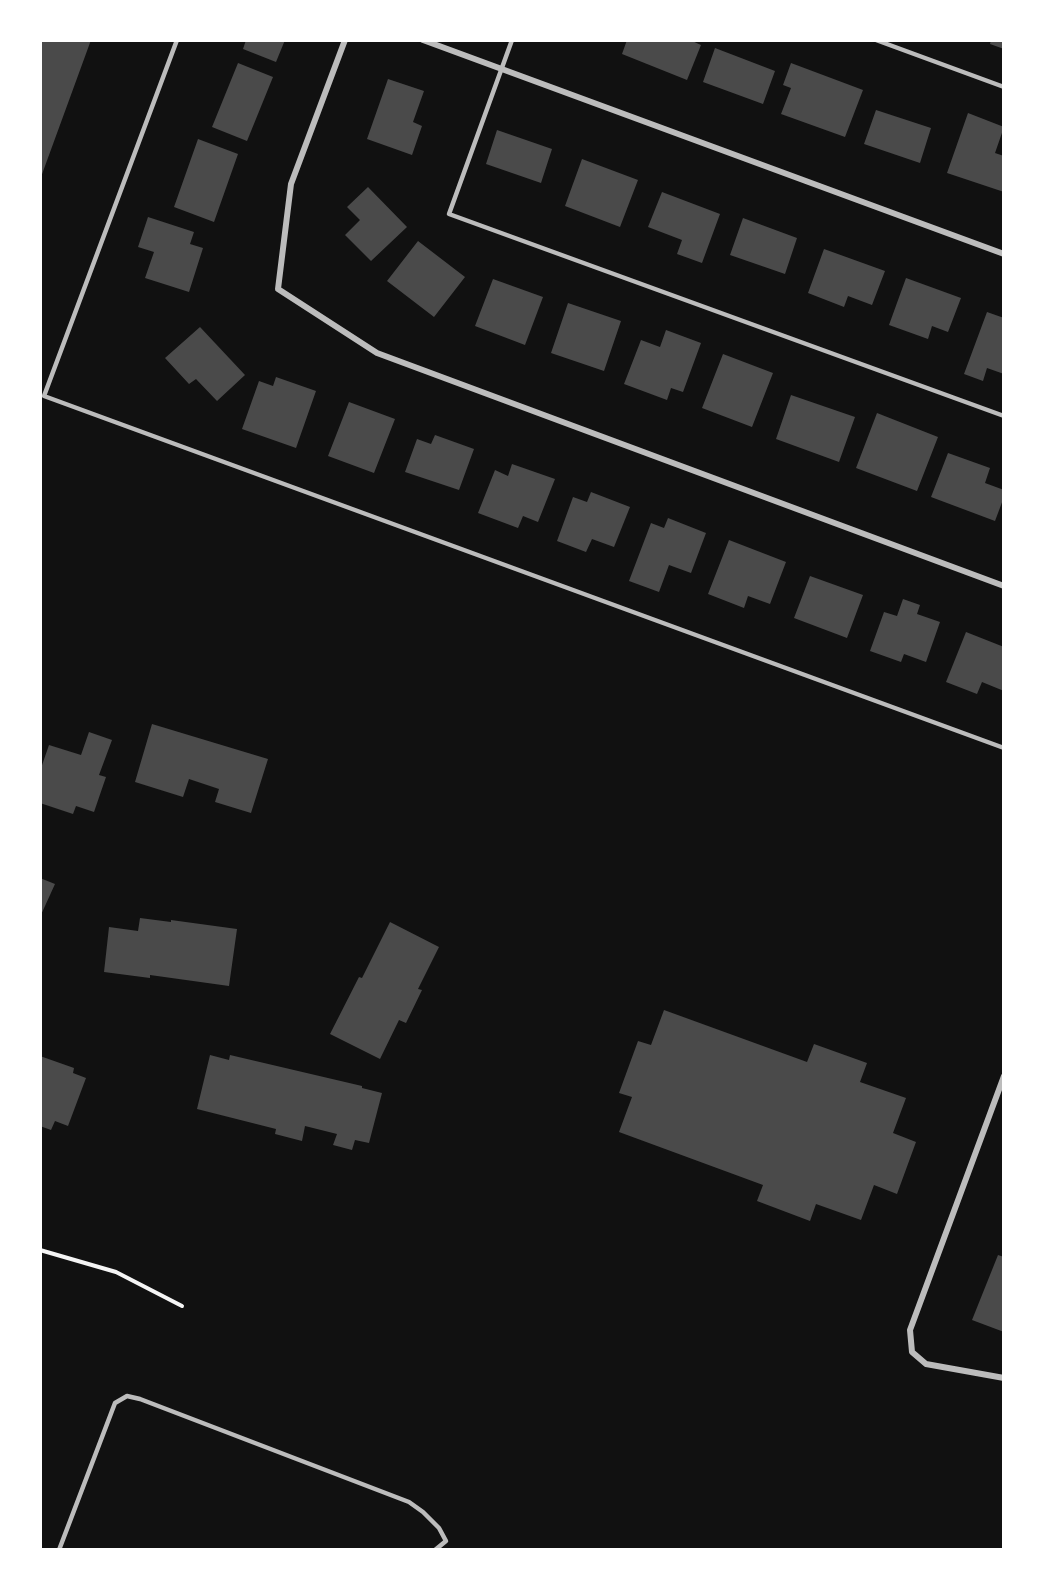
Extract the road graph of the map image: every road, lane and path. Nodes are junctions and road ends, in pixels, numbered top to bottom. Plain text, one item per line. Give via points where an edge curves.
1 (177, 40) edge
2 (345, 40) edge
3 (423, 40) edge
4 (512, 40) edge
5 (876, 40) edge
6 (501, 70) junction
7 (1004, 87) edge
8 (1004, 254) edge
9 (1004, 416) edge
10 (1004, 586) edge
11 (1004, 748) edge
12 (1004, 1076) edge
13 (40, 1250) edge
14 (182, 1306) dead end
15 (1004, 1378) edge
16 (59, 1550) edge
17 (435, 1550) edge

1 - 11 lane via 44,396
2 - 10 street via 291,184 278,289 377,353
3 - 6 street
4 - 6 lane
5 - 7 lane
6 - 8 street
6 - 9 lane via 449,214
12 - 15 street via 910,1330 912,1352 926,1364
13 - 14 path via 116,1272
16 - 17 lane via 115,1403 127,1396 410,1502 439,1528 446,1541

